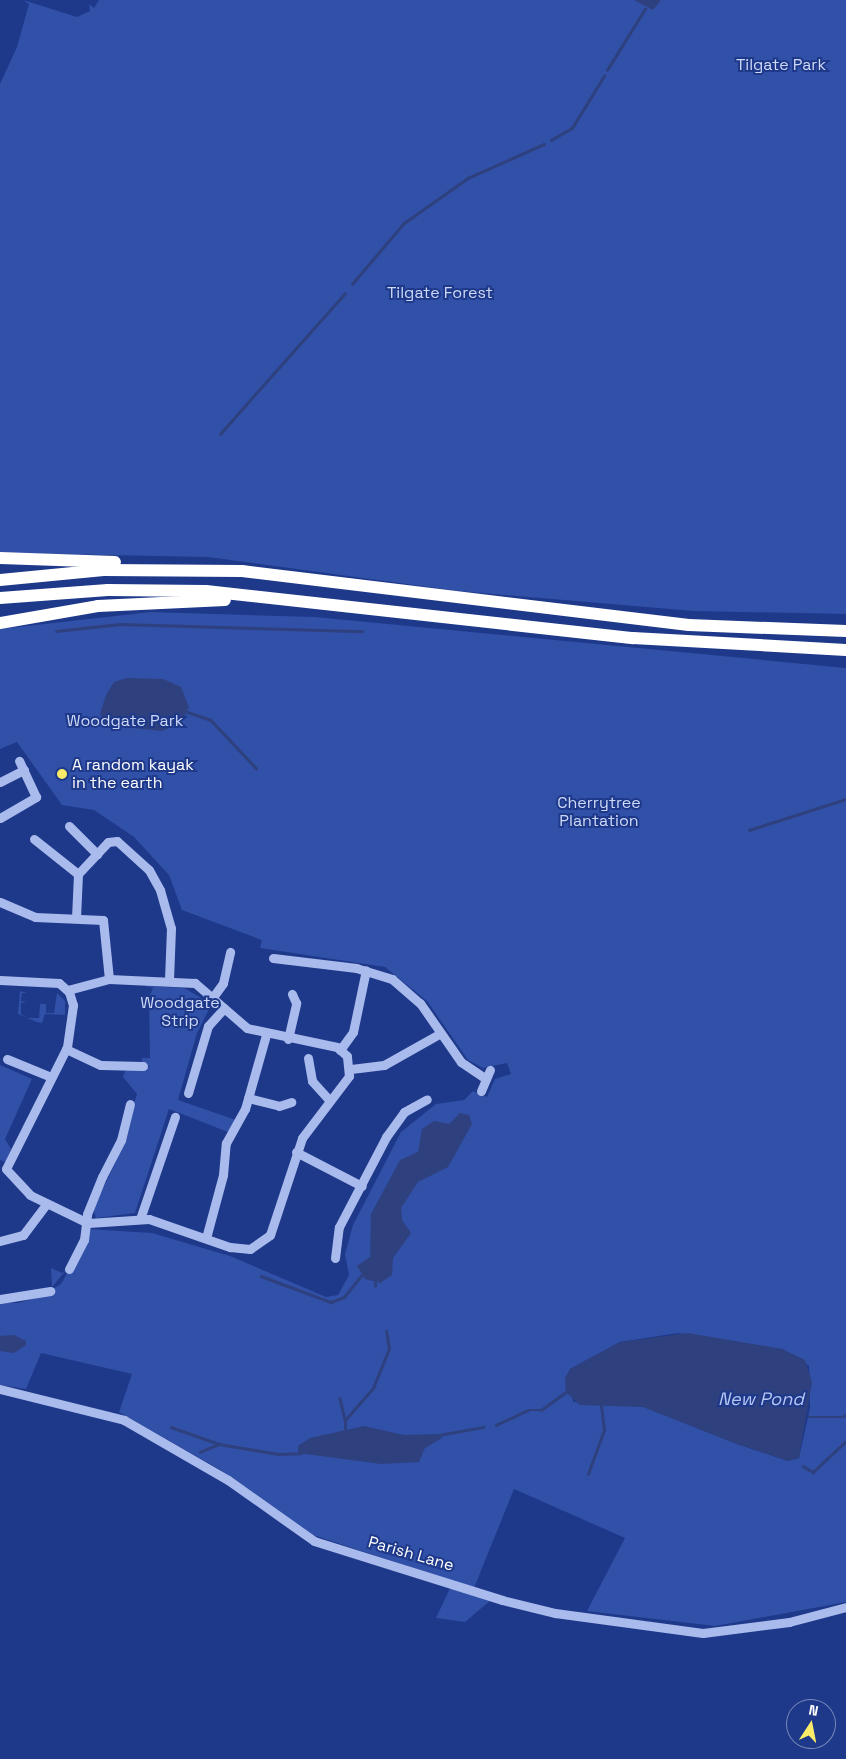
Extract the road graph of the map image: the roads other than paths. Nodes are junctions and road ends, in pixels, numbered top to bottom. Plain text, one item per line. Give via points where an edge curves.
1 (0, 558) edge
2 (242, 571) junction
3 (0, 580) edge
4 (0, 598) edge
5 (300, 599) junction
6 (0, 623) edge
7 (846, 631) edge
8 (846, 650) edge
9 (19, 761) dead end
10 (24, 770) junction
11 (0, 782) edge
12 (0, 818) edge
13 (68, 826) dead end
14 (34, 839) dead end
15 (97, 854) junction
16 (78, 874) junction
17 (0, 902) edge
18 (76, 918) junction
19 (230, 952) dead end
20 (273, 958) dead end
21 (366, 970) junction
22 (109, 979) junction
23 (0, 980) edge
24 (169, 980) junction
25 (68, 990) junction
26 (292, 994) dead end
27 (213, 997) junction
28 (224, 1008) junction
29 (441, 1033) junction
30 (266, 1035) junction
31 (288, 1039) junction
32 (66, 1049) junction
33 (340, 1050) junction
34 (308, 1058) dead end
35 (7, 1059) dead end
36 (144, 1066) dead end
37 (351, 1069) junction
38 (490, 1070) dead end
39 (50, 1077) junction
40 (486, 1079) junction
41 (481, 1091) dead end
42 (188, 1093) dead end
43 (248, 1098) junction
44 (328, 1099) junction
45 (427, 1099) dead end
46 (291, 1102) dead end
47 (130, 1104) dead end
48 (175, 1118) dead end
49 (297, 1150) junction
50 (3, 1170) edge
51 (362, 1186) junction
52 (46, 1204) junction
53 (140, 1219) junction
54 (86, 1222) junction
55 (206, 1238) junction
56 (0, 1240) edge
57 (335, 1258) dead end
58 (69, 1269) dead end
59 (50, 1291) dead end
60 (0, 1299) edge
61 (0, 1390) edge
62 (846, 1607) edge

1 - 2 highway
2 - 3 highway via 111,570
2 - 7 highway via 689,625
4 - 5 highway via 152,589
5 - 6 highway via 112,605
5 - 8 highway via 633,638
9 - 10 street
10 - 11 street
10 - 12 street via 36,797
13 - 15 street
14 - 16 street
15 - 16 street
15 - 24 street via 115,840 153,876 170,922
16 - 18 street
17 - 18 street via 35,917
18 - 22 street via 106,922
19 - 27 street via 223,983
20 - 21 street
21 - 29 street via 408,990
21 - 33 street via 353,1032
22 - 24 street
22 - 25 street
23 - 25 street via 55,982
24 - 27 street via 198,984
25 - 32 street via 73,1005
26 - 31 street via 296,1003
27 - 28 street
28 - 30 street via 240,1024
28 - 42 street via 208,1026
29 - 37 street via 384,1065
29 - 40 street via 461,1062
30 - 31 street
30 - 43 street
31 - 33 street
32 - 36 street via 101,1065
32 - 39 street
33 - 37 street
34 - 44 street via 312,1081
35 - 39 street
37 - 44 street via 346,1082
38 - 40 street
39 - 50 street
40 - 41 street
43 - 46 street via 279,1106
43 - 55 street via 226,1144 223,1175
44 - 49 street
45 - 51 street via 397,1120
47 - 54 street via 121,1140
48 - 53 street
49 - 51 street
49 - 55 street via 274,1227 266,1240 243,1249
50 - 52 street
51 - 57 street via 339,1227
52 - 54 street
52 - 56 street via 23,1235
53 - 54 street via 106,1225
53 - 55 street
54 - 58 street via 84,1240
59 - 60 street
61 - 62 street, Parish Lane via 124,1420 228,1480 314,1541 425,1572 502,1600 555,1613 703,1633 789,1622

